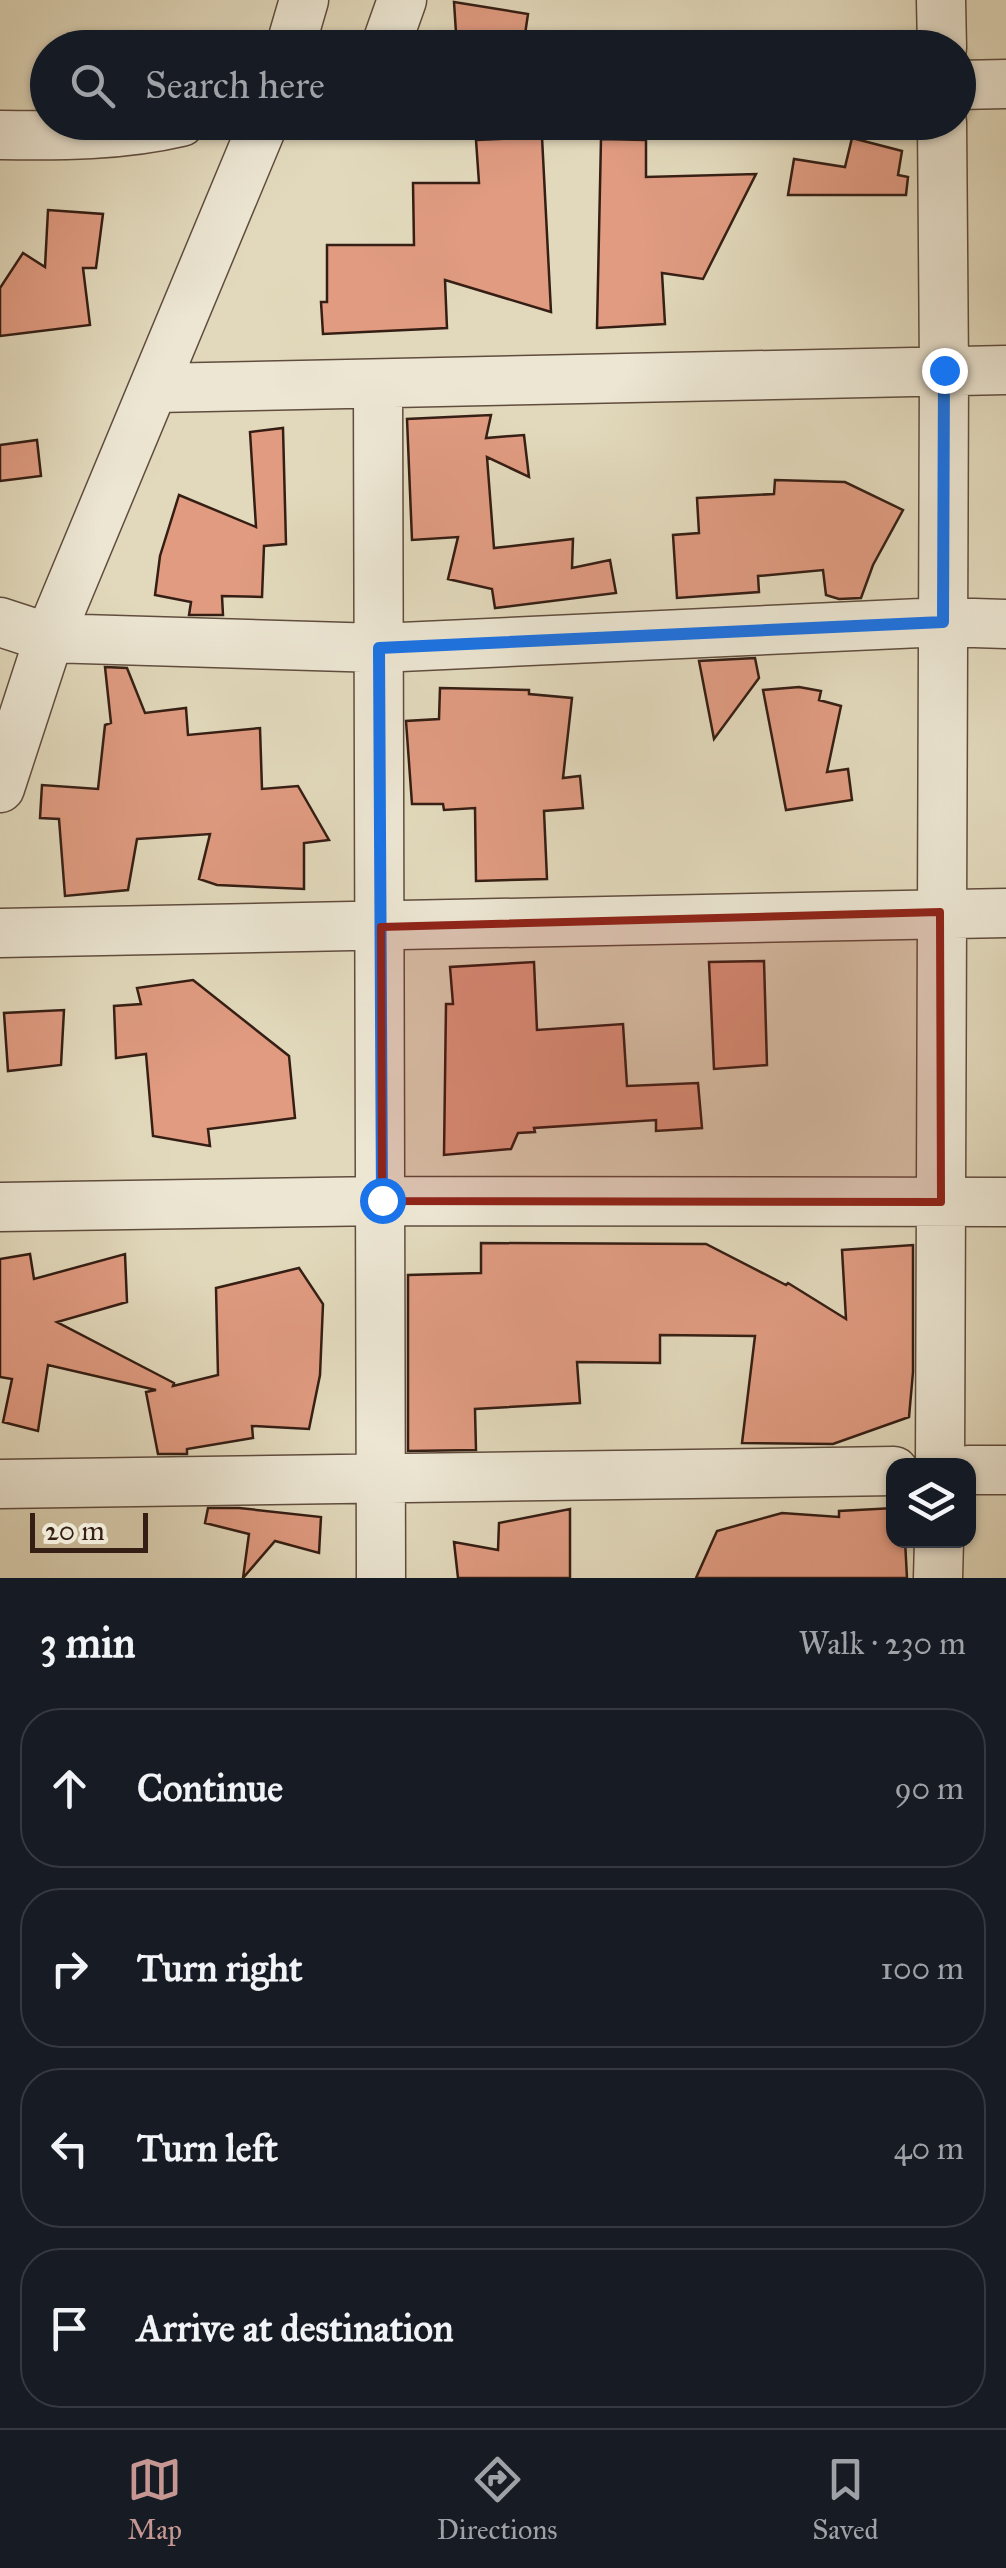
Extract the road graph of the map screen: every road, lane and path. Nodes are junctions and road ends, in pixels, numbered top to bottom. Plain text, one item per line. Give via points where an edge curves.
1 (304, 0) edge
2 (402, 0) edge
3 (942, 0) edge
4 (295, 30) edge
5 (391, 30) edge
6 (942, 30) edge
7 (1006, 84) edge
8 (976, 85) edge
9 (0, 135) edge
10 (30, 135) edge
11 (257, 140) edge
12 (942, 140) edge
13 (944, 370) junction
14 (1006, 370) edge
15 (378, 384) junction
16 (156, 388) junction
17 (0, 622) edge
18 (943, 622) junction
19 (1006, 624) edge
20 (50, 638) junction
21 (379, 648) junction
22 (4, 764) edge
23 (940, 912) junction
24 (1006, 913) edge
25 (381, 927) junction
26 (0, 933) edge
27 (382, 1200) junction
28 (942, 1202) junction
29 (1006, 1202) edge
30 (0, 1207) edge
31 (940, 1458) edge
32 (886, 1470) edge
33 (976, 1470) edge
34 (1006, 1470) edge
35 (379, 1478) junction
36 (0, 1484) edge
37 (939, 1548) edge
38 (381, 1578) edge
39 (938, 1578) edge

1 - 4 street
2 - 5 street
3 - 6 street
7 - 8 street
9 - 10 street
11 - 16 street
12 - 13 street
13 - 14 street
13 - 15 street
13 - 18 street
15 - 16 street
15 - 21 street
16 - 20 street
17 - 20 street
18 - 19 street
18 - 21 street
18 - 23 street
20 - 21 street
20 - 22 street
21 - 25 street
23 - 24 street
23 - 25 street
23 - 28 street
25 - 26 street
25 - 27 street
27 - 28 street
27 - 30 street
27 - 35 street
28 - 29 street
28 - 31 street
32 - 35 street
33 - 34 street
35 - 36 street
35 - 38 street
37 - 39 street

